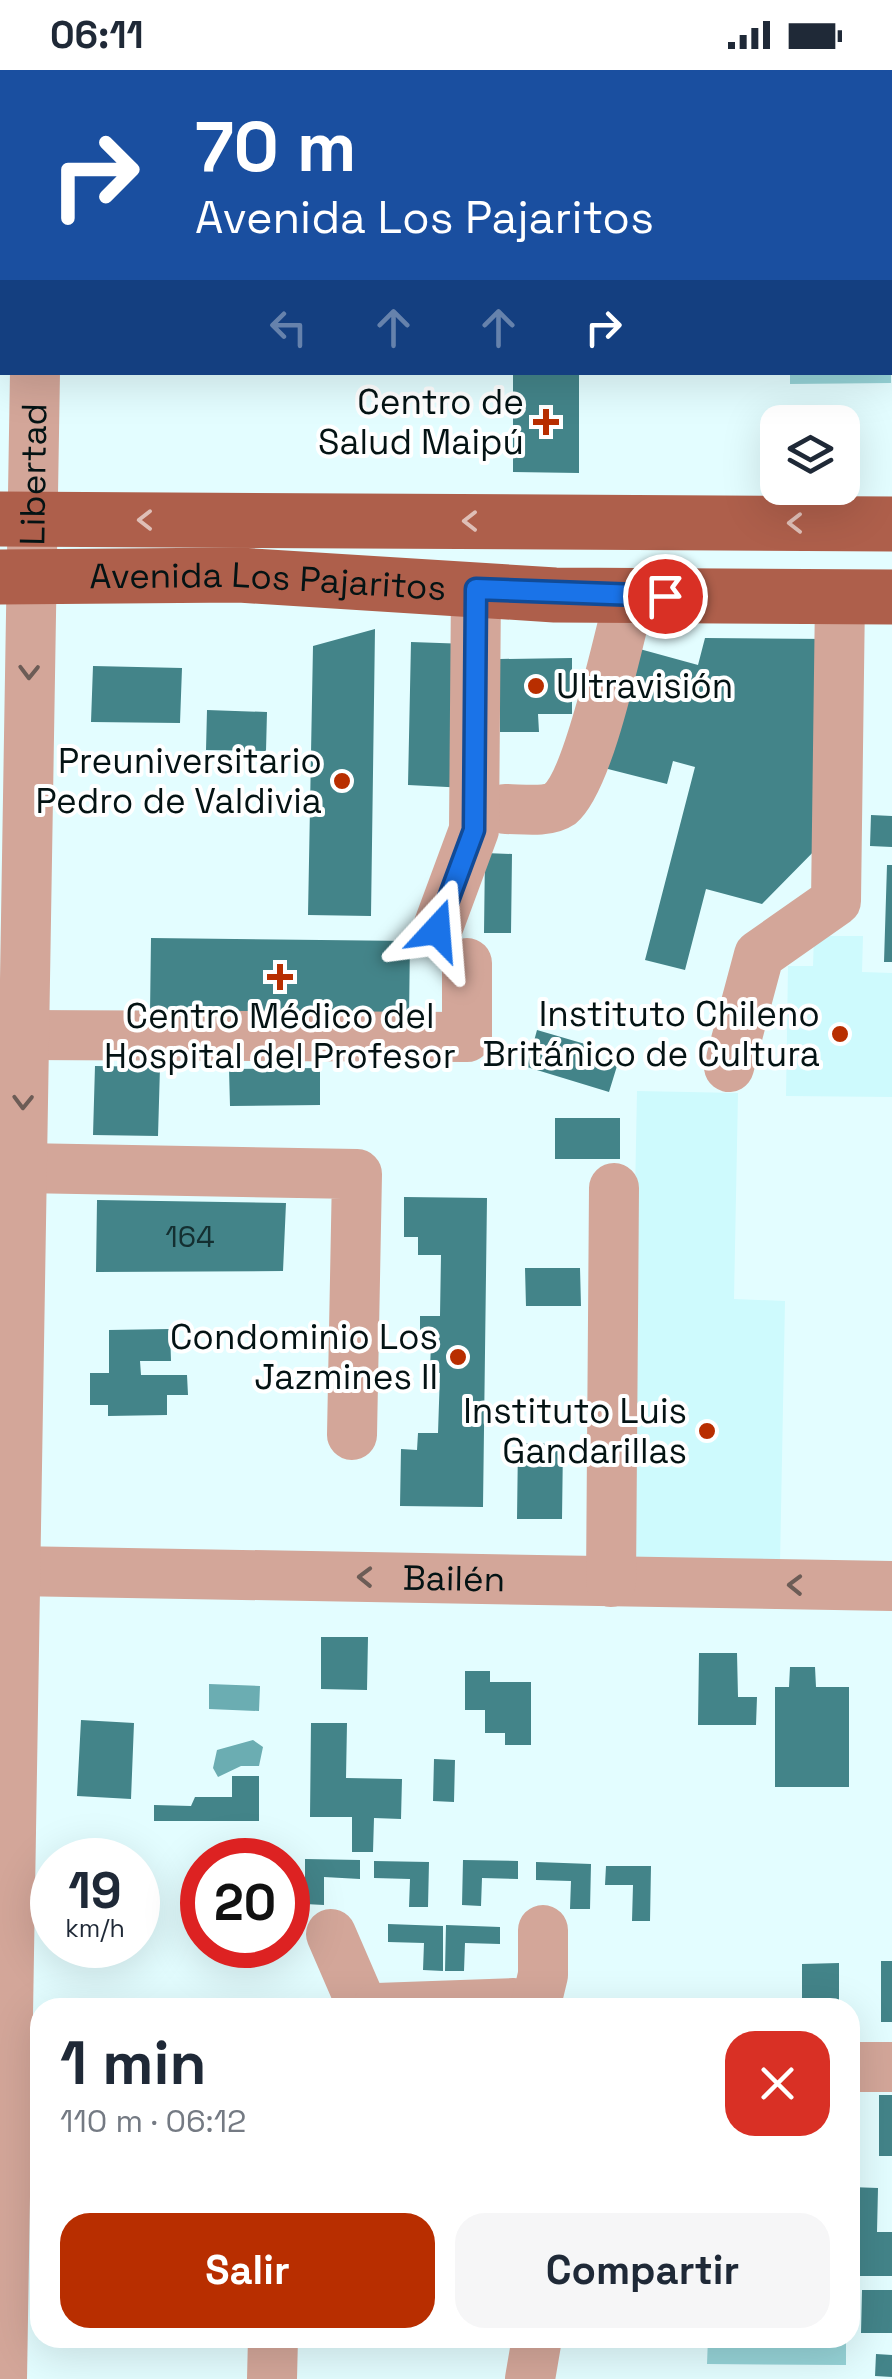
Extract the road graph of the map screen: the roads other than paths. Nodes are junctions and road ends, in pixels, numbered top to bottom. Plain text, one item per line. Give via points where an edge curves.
1 (35, 375) edge
2 (16, 519) edge
3 (892, 524) edge
4 (16, 576) edge
5 (476, 589) junction
6 (630, 596) junction
7 (866, 597) edge
8 (506, 809) dead end
9 (24, 1035) junction
10 (729, 1067) dead end
11 (22, 1168) junction
12 (614, 1188) dead end
13 (9, 1314) edge
14 (352, 1435) dead end
15 (14, 1571) junction
16 (611, 1582) junction
17 (892, 1586) edge
18 (6, 1683) edge
19 (543, 1930) dead end
20 (331, 1934) dead end
21 (358, 1998) edge
22 (537, 1998) edge
23 (860, 2067) edge
24 (892, 2067) edge
25 (1, 2301) edge
26 (273, 2348) edge
27 (535, 2348) edge
28 (2, 2379) edge
29 (272, 2379) edge
30 (530, 2379) edge

1 - 2 street, Libertad
3 -> 2 main road, Avenida Los Pajaritos
2 - 4 street, Libertad
4 - 5 main road, Avenida Los Pajaritos via 240,575
4 -> 9 street, Libertad
5 - 6 main road, Avenida Los Pajaritos
5 - 9 street via 474,830 452,946 467,1037
6 - 7 main road, Avenida Los Pajaritos
6 - 8 street via 580,776 551,808
7 - 10 street via 836,901 760,955
9 -> 11 street, Libertad
11 - 13 street, Libertad
11 - 14 street via 357,1174
12 - 16 street
13 - 15 street, Libertad
16 -> 15 street, Bailén
15 - 18 street, Libertad
17 -> 16 street, Bailén
18 - 25 street, Libertad
19 - 22 street
20 - 21 street
23 - 24 street
25 - 28 street, Libertad
26 - 29 street
27 - 30 street

